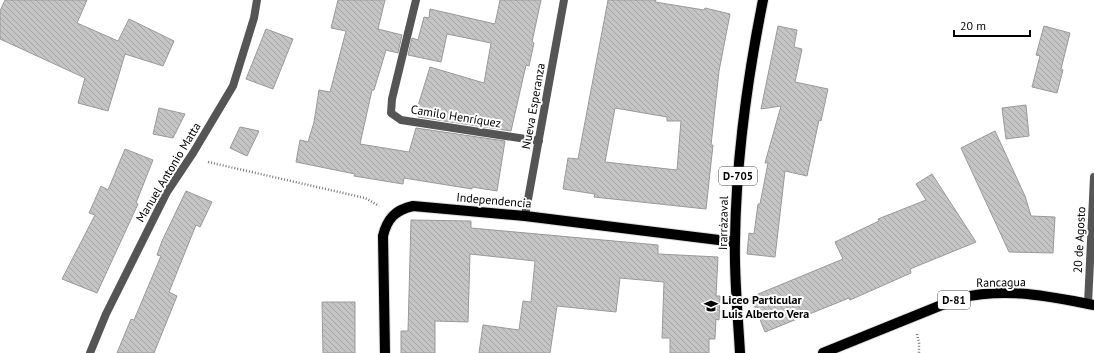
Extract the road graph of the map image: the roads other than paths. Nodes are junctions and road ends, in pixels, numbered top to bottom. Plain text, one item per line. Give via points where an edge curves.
1 (257, 0) edge
2 (416, 0) edge
3 (564, 0) edge
4 (763, 0) edge
5 (539, 141) junction
6 (1094, 177) edge
7 (525, 216) junction
8 (735, 242) junction
9 (1091, 305) edge
10 (90, 353) edge
11 (385, 353) edge
12 (740, 353) edge
13 (823, 353) edge

1 - 10 street, Manuel Antonio Matta via 233,86 167,192 106,314
2 - 5 street, Camilo Henríquez via 392,99 391,113 401,120
3 - 5 street, Nueva Esperanza
4 - 8 main road, Irarrázaval / D-705 via 750,63 743,120
5 - 7 street, Nueva Esperanza
6 - 9 street, 20 de Agosto
7 - 8 main road, Independencia
7 - 11 main road, Independencia via 413,206 399,210 393,215 383,236
8 - 12 main road, Irarrázaval / D-705
9 - 13 main road, Rancagua / D-81 via 1016,292 977,294 958,298

